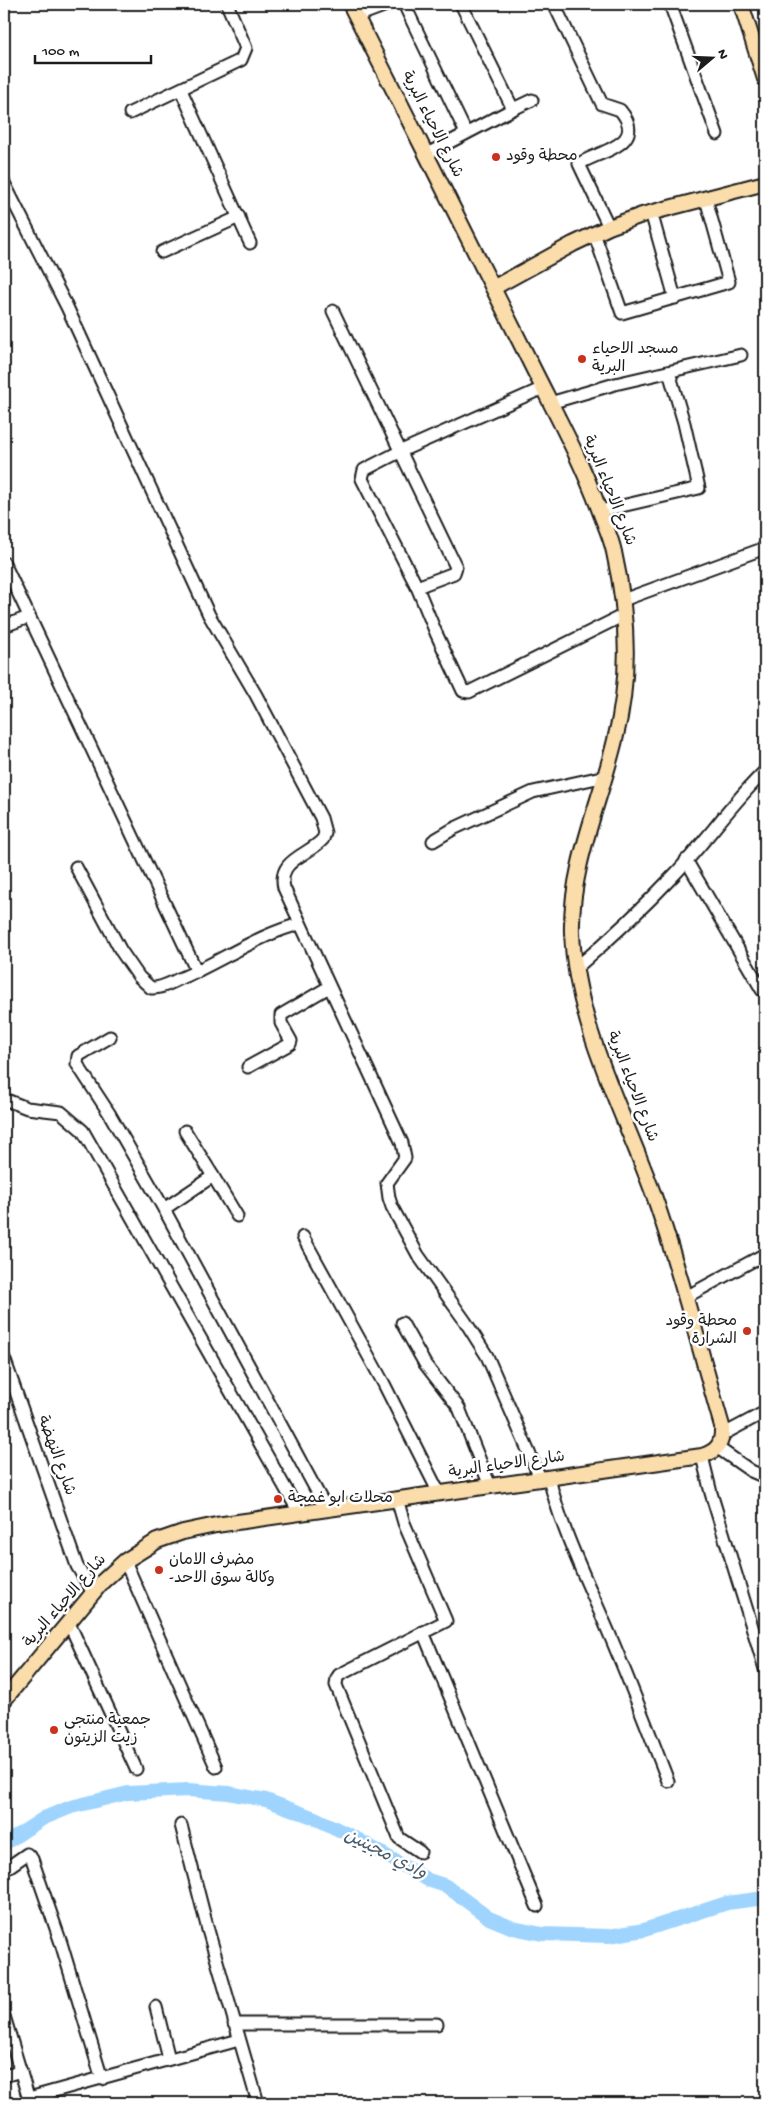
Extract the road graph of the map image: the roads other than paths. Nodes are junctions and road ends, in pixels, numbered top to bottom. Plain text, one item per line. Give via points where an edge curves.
1 (227, 4) edge
2 (350, 4) edge
3 (389, 4) edge
4 (404, 4) edge
5 (461, 4) edge
6 (554, 4) edge
7 (670, 4) edge
8 (740, 4) edge
9 (357, 16) junction
10 (765, 79) edge
11 (180, 90) junction
12 (532, 100) dead end
13 (513, 109) junction
14 (130, 113) dead end
15 (466, 133) junction
16 (717, 134) dead end
17 (427, 154) junction
18 (4, 182) edge
19 (765, 182) edge
20 (706, 199) junction
21 (651, 212) junction
22 (239, 217) junction
23 (609, 227) junction
24 (594, 233) junction
25 (250, 242) dead end
26 (162, 252) dead end
27 (493, 288) junction
28 (675, 298) junction
29 (333, 311) dead end
30 (741, 355) dead end
31 (669, 372) junction
32 (543, 388) junction
33 (550, 403) junction
34 (401, 451) junction
35 (600, 511) junction
36 (765, 548) edge
37 (4, 563) edge
38 (417, 587) junction
39 (623, 600) junction
40 (624, 615) junction
41 (28, 617) junction
42 (4, 626) edge
43 (606, 776) junction
44 (764, 776) edge
45 (433, 841) dead end
46 (686, 860) junction
47 (76, 867) dead end
48 (300, 924) junction
49 (575, 969) junction
50 (197, 972) junction
51 (329, 987) junction
52 (762, 990) dead end
53 (110, 1037) dead end
54 (248, 1067) dead end
55 (4, 1099) edge
56 (185, 1132) dead end
57 (213, 1176) junction
58 (164, 1209) junction
59 (237, 1216) dead end
60 (303, 1237) dead end
61 (765, 1254) edge
62 (686, 1297) junction
63 (402, 1323) dead end
64 (4, 1358) edge
65 (765, 1412) edge
66 (720, 1441) junction
67 (702, 1456) junction
68 (765, 1477) edge
69 (545, 1478) junction
70 (490, 1486) junction
71 (439, 1493) junction
72 (397, 1499) junction
73 (327, 1510) junction
74 (300, 1514) junction
75 (125, 1562) junction
76 (92, 1593) junction
77 (69, 1624) junction
78 (423, 1632) junction
79 (765, 1669) edge
80 (4, 1700) edge
81 (216, 1767) dead end
82 (136, 1769) dead end
83 (668, 1781) dead end
84 (181, 1824) dead end
85 (420, 1852) dead end
86 (4, 1870) edge
87 (536, 1906) dead end
88 (156, 2007) dead end
89 (4, 2016) edge
90 (234, 2024) junction
91 (437, 2024) dead end
92 (238, 2040) junction
93 (169, 2059) junction
94 (21, 2071) junction
95 (4, 2076) edge
96 (102, 2079) junction
97 (30, 2101) edge
98 (258, 2103) edge

1 - 11 street via 246,48 244,55 241,60
2 - 9 main road, شارع الاحياء البرية
3 - 9 street
4 - 15 street
5 - 13 street
6 - 23 street via 602,104 620,110 628,124 622,144 579,164
7 - 16 street
8 - 10 main road
9 - 17 main road, شارع الاحياء البرية
11 - 14 street
11 - 22 street
12 - 13 street
13 - 15 street
15 - 17 street
17 - 27 main road, شارع الاحياء البرية
18 - 48 street via 67,307 209,615 256,695 324,826 323,839 288,864 282,878
19 - 20 main road
20 - 21 main road
20 - 28 street via 729,282
21 - 23 main road
21 - 28 street
22 - 25 street
22 - 26 street
23 - 24 main road
24 - 27 main road
24 - 28 street via 622,313
27 - 32 main road, شارع الاحياء البرية
29 - 34 street
30 - 31 street
31 - 33 street
31 - 35 street via 699,488
32 - 33 main road, شارع الاحياء البرية
32 - 34 street
33 - 35 main road, شارع الاحياء البرية
34 - 38 street via 362,474
34 - 38 street via 456,567 454,573
35 - 39 main road, شارع الاحياء البرية via 613,546
36 - 39 street
37 - 41 street
38 - 40 street via 463,690 467,692
39 - 40 main road, شارع الاحياء البرية
40 - 43 main road, شارع الاحياء البرية via 627,676
41 - 42 street
41 - 50 street
43 - 45 street via 532,792
43 - 49 main road, شارع الاحياء البرية via 575,893 572,920
44 - 46 street via 738,797
46 - 49 street via 627,923
46 - 52 street
47 - 50 street via 121,951 146,985 156,988
48 - 50 street
48 - 51 street
49 - 62 main road, شارع الاحياء البرية via 586,1019 652,1192
51 - 54 street via 281,1015 290,1044
51 - 69 street via 402,1143 405,1158 387,1183 392,1208 418,1255 487,1356
53 - 58 street via 78,1056 77,1064
55 - 74 street via 27,1108 61,1112 83,1131
56 - 57 street
57 - 58 street
57 - 59 street
58 - 73 street
60 - 71 street via 384,1384
61 - 62 street
62 - 66 main road, شارع الاحياء البرية
63 - 70 street via 425,1364 459,1408
64 - 76 street, شارع النهضة via 77,1566
65 - 66 street
66 - 67 main road, شارع الاحياء البرية via 716,1451
66 - 68 street via 751,1471
67 - 69 main road, شارع الاحياء البرية
67 - 79 street
69 - 70 main road, شارع الاحياء البرية
69 - 83 street
70 - 71 main road, شارع الاحياء البرية
71 - 72 main road, شارع الاحياء البرية
72 - 73 main road, شارع الاحياء البرية
72 - 78 street via 446,1617 446,1621
73 - 74 main road, شارع الاحياء البرية
74 - 75 main road, شارع الاحياء البرية via 183,1532 157,1541
75 - 76 main road, شارع الاحياء البرية
75 - 81 street
76 - 77 main road, شارع الاحياء البرية
77 - 80 main road, شارع الاحياء البرية
77 - 82 street
78 - 85 street via 339,1675 336,1681 396,1831 400,1838
78 - 87 street
84 - 90 street
86 - 96 street via 27,1854 32,1858
88 - 93 street
89 - 94 street
90 - 91 street
90 - 92 street
92 - 93 street
92 - 98 street
93 - 96 street
94 - 95 street
94 - 97 street
96 - 97 street

